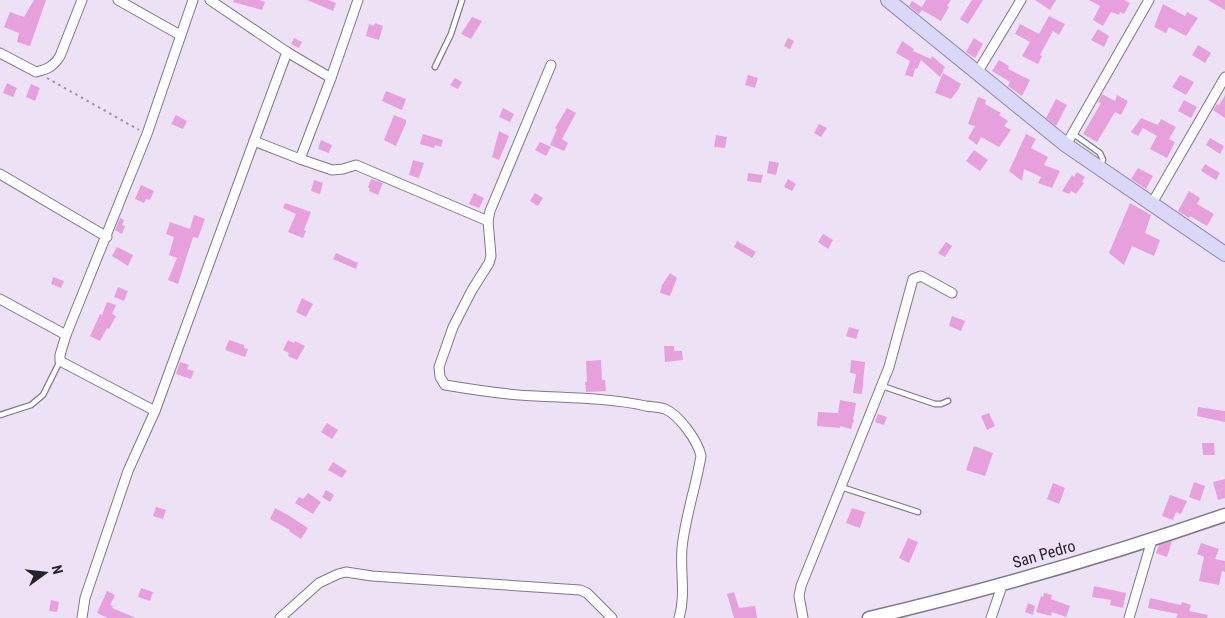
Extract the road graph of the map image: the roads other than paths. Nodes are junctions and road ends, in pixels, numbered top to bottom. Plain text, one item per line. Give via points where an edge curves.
1 (82, 0) edge
2 (118, 0) edge
3 (193, 0) edge
4 (210, 0) edge
5 (358, 0) edge
6 (462, 0) edge
7 (1022, 0) edge
8 (1150, 0) edge
9 (892, 2) edge
10 (180, 35) junction
11 (287, 52) junction
12 (0, 53) edge
13 (551, 65) dead end
14 (435, 67) dead end
15 (977, 73) junction
16 (1225, 77) edge
17 (332, 78) junction
18 (1069, 138) junction
19 (254, 141) junction
20 (300, 159) junction
21 (0, 174) edge
22 (1151, 204) junction
23 (488, 221) junction
24 (107, 237) junction
25 (1225, 254) edge
26 (952, 293) dead end
27 (0, 299) edge
28 (66, 335) junction
29 (60, 361) junction
30 (882, 386) junction
31 (948, 401) dead end
32 (155, 411) junction
33 (0, 415) edge
34 (841, 487) junction
35 (918, 512) dead end
36 (1225, 515) edge
37 (1152, 540) junction
38 (1003, 583) junction
39 (876, 617) edge
40 (82, 618) edge
41 (280, 618) edge
42 (612, 618) edge
43 (679, 618) edge
44 (803, 618) edge
45 (992, 618) edge
46 (1129, 618) edge

1 - 12 street via 56,63 50,68 36,72
2 - 10 street
3 - 10 street
4 - 11 street
5 - 17 street
6 - 14 lane via 451,34
7 - 15 street
8 - 18 street
9 - 15 main road
10 - 24 street via 147,134
11 - 17 street
11 - 19 street
13 - 23 street
15 - 18 main road
16 - 22 street
17 - 20 street
18 - 22 main road via 1100,169
19 - 20 street
19 - 32 street
20 - 23 street via 332,170 356,165
21 - 24 street
22 - 25 main road
23 - 43 street via 489,263 453,327 439,367 442,381 445,385 478,390 632,403 666,410 679,421 700,449 701,456 685,530 681,569 684,596
24 - 28 street
26 - 30 street via 921,276 913,279
27 - 28 street
28 - 29 street
29 - 32 street
29 - 33 lane via 43,395 31,405
30 - 31 lane via 935,404
30 - 34 street
32 - 40 street via 128,471 85,598
34 - 35 lane
34 - 44 street via 801,586 799,596
36 - 37 street, San Pedro
37 - 38 street, San Pedro
37 - 46 street
38 - 39 street, San Pedro
38 - 45 street
41 - 42 street via 319,583 346,572 580,590

